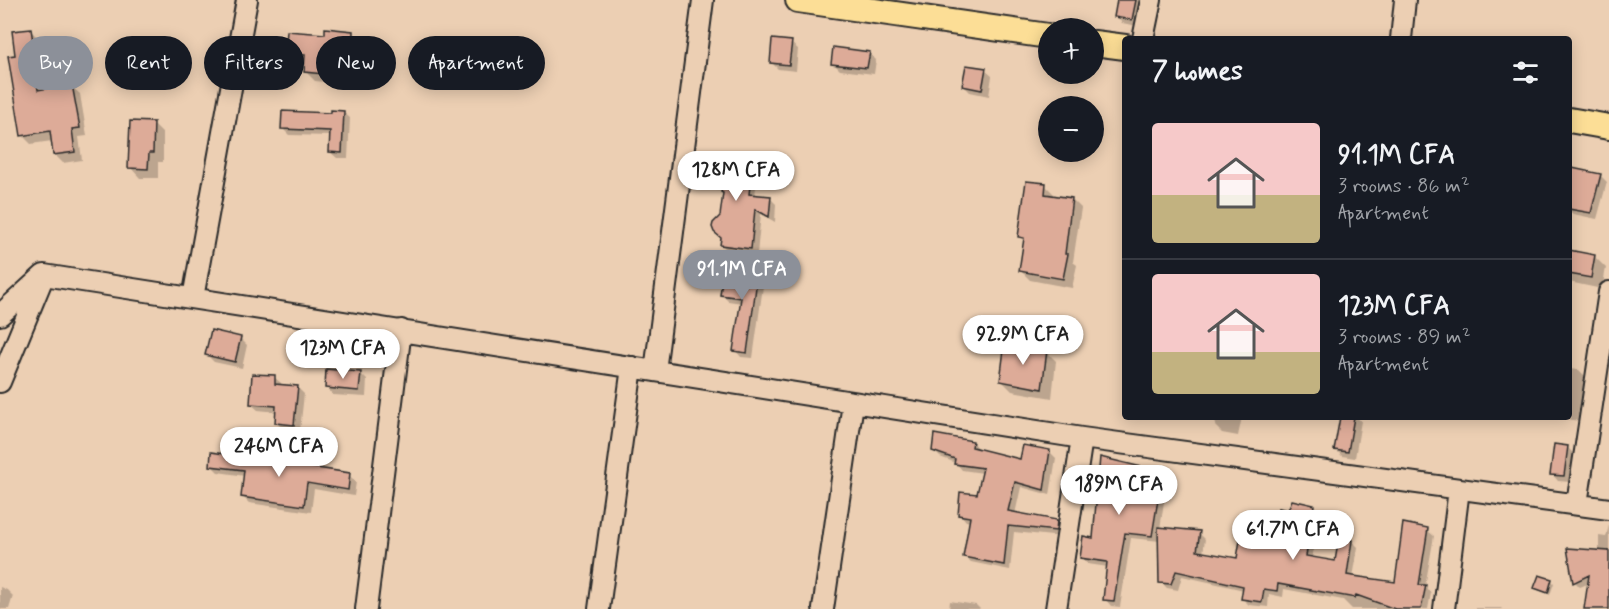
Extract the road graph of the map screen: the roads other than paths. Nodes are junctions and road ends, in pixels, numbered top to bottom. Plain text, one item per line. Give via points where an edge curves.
1 (247, 0) edge
2 (703, 0) edge
3 (798, 0) edge
4 (1151, 0) edge
5 (1405, 0) edge
6 (1038, 35) edge
7 (1144, 36) edge
8 (1401, 36) edge
9 (1104, 44) edge
10 (1122, 47) edge
11 (1572, 121) edge
12 (1609, 127) edge
13 (44, 275) junction
14 (1609, 292) edge
15 (193, 298) junction
16 (0, 315) edge
17 (401, 330) junction
18 (632, 367) junction
19 (655, 371) junction
20 (0, 382) edge
21 (853, 403) junction
22 (1082, 438) junction
23 (1460, 489) junction
24 (1577, 504) junction
25 (1609, 509) edge
26 (366, 609) edge
27 (599, 609) edge
28 (823, 609) edge
29 (1056, 609) edge
30 (1444, 609) edge

1 - 15 street
2 - 19 street
3 - 6 main road
4 - 7 street
5 - 8 street
9 - 10 main road
11 - 12 main road
13 - 15 street
13 - 16 street
13 - 20 street
14 - 24 street
15 - 17 street
17 - 18 street
17 - 26 street
18 - 19 street
18 - 27 street
19 - 21 street
21 - 22 street
21 - 28 street
22 - 23 street
22 - 29 street
23 - 24 street
23 - 30 street
24 - 25 street

